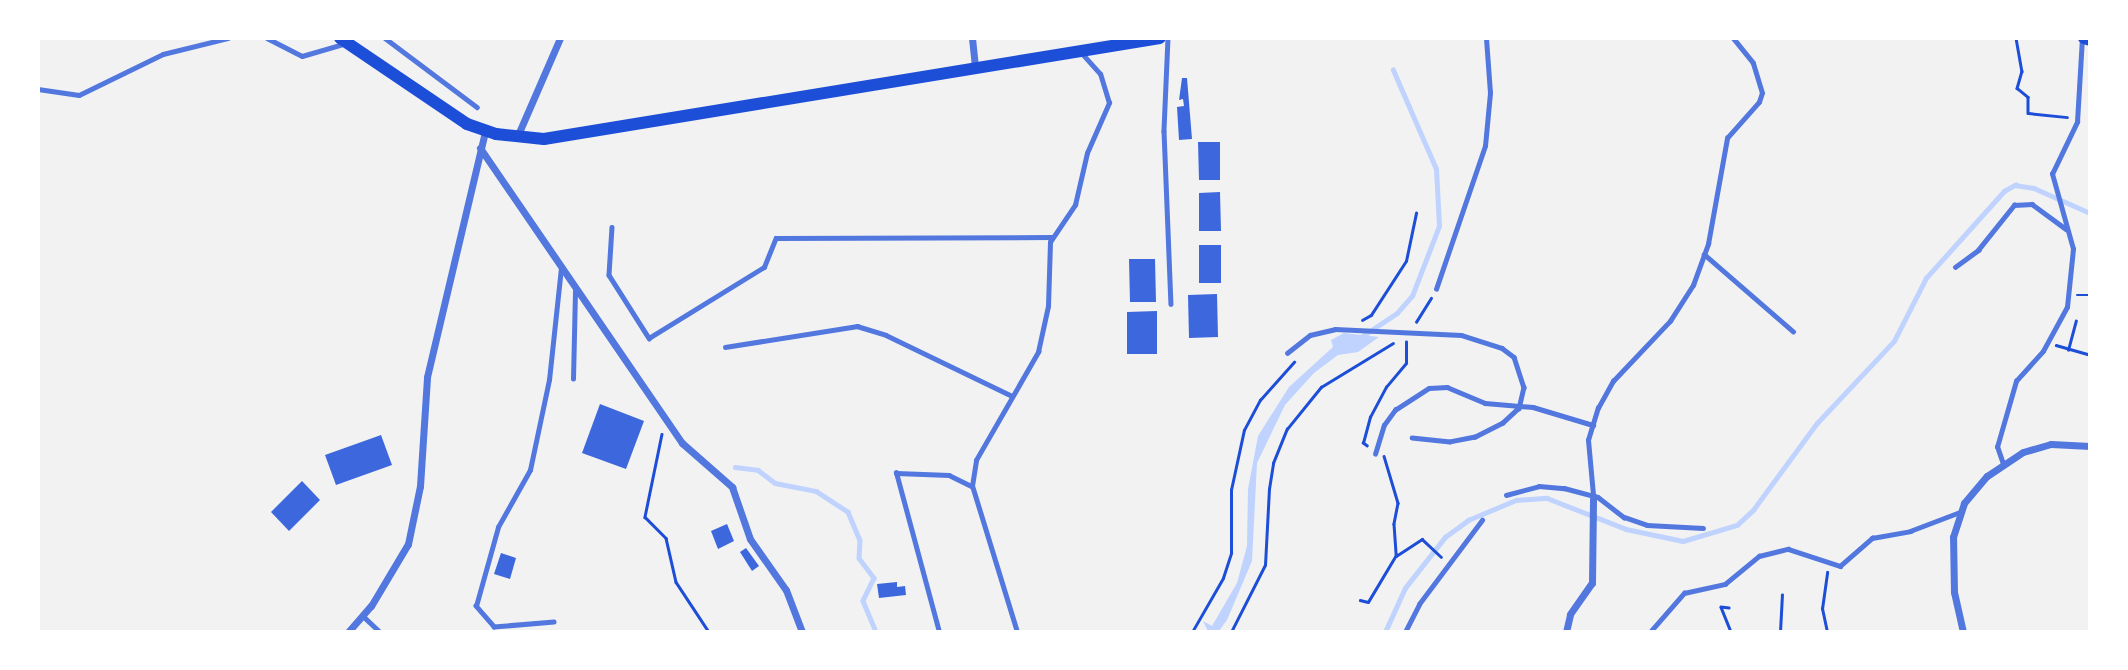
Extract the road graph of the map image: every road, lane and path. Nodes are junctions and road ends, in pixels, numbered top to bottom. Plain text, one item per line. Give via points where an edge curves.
1 (228, 38) edge
2 (267, 38) edge
3 (385, 38) edge
4 (560, 38) edge
5 (972, 38) edge
6 (1160, 38) edge
7 (1168, 38) edge
8 (1486, 38) edge
9 (1734, 38) edge
10 (2016, 38) edge
11 (2083, 38) edge
12 (345, 40) edge
13 (2090, 40) edge
14 (1079, 51) junction
15 (975, 69) junction
16 (38, 89) edge
17 (477, 107) dead end
18 (2077, 122) junction
19 (485, 131) junction
20 (517, 137) junction
21 (480, 148) junction
22 (1416, 212) dead end
23 (612, 228) dead end
24 (2067, 229) junction
25 (1052, 237) junction
26 (1704, 254) junction
27 (1955, 267) dead end
28 (561, 268) junction
29 (1436, 289) joint
30 (575, 291) junction
31 (1171, 304) dead end
32 (2076, 321) dead end
33 (1352, 327) dead end
34 (1793, 331) dead end
35 (1405, 335) junction
36 (2055, 345) dead end
37 (725, 347) dead end
38 (2068, 350) junction
39 (1287, 353) dead end
40 (2090, 355) edge
41 (1299, 357) dead end
42 (573, 379) dead end
43 (1010, 395) junction
44 (1519, 408) junction
45 (666, 417) junction
46 (1593, 425) junction
47 (1412, 438) dead end
48 (2090, 446) edge
49 (1376, 454) junction
50 (2003, 464) junction
51 (972, 486) junction
52 (1506, 495) dead end
53 (1593, 499) junction
54 (1960, 512) junction
55 (1482, 520) dead end
56 (1703, 528) dead end
57 (1396, 555) junction
58 (1448, 563) junction
59 (1829, 570) dead end
60 (1782, 595) dead end
61 (1360, 600) dead end
62 (1729, 608) dead end
63 (362, 616) junction
64 (554, 622) dead end
65 (348, 632) edge
66 (380, 632) edge
67 (709, 632) edge
68 (802, 632) edge
69 (939, 632) edge
70 (1017, 632) edge
71 (1192, 632) edge
72 (1231, 632) edge
73 (1405, 632) edge
74 (1566, 632) edge
75 (1650, 632) edge
76 (1731, 632) edge
77 (1780, 632) edge
78 (1826, 632) edge
79 (1963, 632) edge

1 - 16 lane via 163,54 79,95
2 - 12 lane via 302,56
3 - 17 lane
4 - 20 street
5 - 15 street
6 - 14 main road
7 - 31 lane via 1164,131
8 - 29 lane via 1490,93 1485,146
9 - 26 lane via 1748,53 1762,93 1727,138
10 - 18 path via 2022,71 2017,88 2028,97 2028,113
11 - 13 main road
11 - 18 lane
12 - 19 main road via 445,111
14 - 15 main road
14 - 25 lane via 1100,74 1109,103 1087,153 1075,205
15 - 20 main road via 587,135
18 - 24 lane via 2054,164 2052,178
19 - 20 main road
19 - 21 street
21 - 28 street
21 - 63 street via 427,377 420,486 408,544
22 - 33 path via 1406,261 1394,284 1371,315
23 - 25 lane via 608,275 649,338 764,267 776,237
24 - 27 lane via 2042,209 2019,204 2009,209 1979,250
24 - 50 lane via 2074,255 2067,307 2043,351 2016,381 1997,447
25 - 43 lane via 1048,306 1038,352
26 - 34 lane
26 - 46 lane via 1693,285 1670,321 1613,381
28 - 30 street
28 - 64 lane via 549,380 530,470 498,527 476,606 494,627
29 - 35 path
30 - 42 lane
30 - 45 street
32 - 38 path
35 - 39 lane via 1322,330
35 - 44 lane via 1461,335 1502,348 1522,372
35 - 49 path via 1406,363 1386,387 1363,443
35 - 72 path via 1329,381 1287,429 1269,489 1265,565
36 - 38 path
37 - 43 lane via 857,326 886,335
38 - 40 path
41 - 71 path via 1260,400 1244,430 1231,490 1231,554 1223,578
43 - 51 lane via 976,460
44 - 46 lane via 1533,407
44 - 47 lane via 1503,423 1475,437 1450,442
44 - 49 lane via 1485,403 1447,387 1429,388 1395,410 1384,425
45 - 67 path via 645,517 666,538 676,582
45 - 68 street via 692,455 724,476 732,487 750,540 786,590
46 - 53 lane via 1588,440
48 - 50 street via 2051,444
49 - 57 path via 1382,451 1398,503
50 - 54 street via 1974,489
51 - 69 lane via 949,475 897,473
51 - 70 lane
52 - 53 lane via 1539,486
53 - 56 lane via 1647,525
53 - 74 street via 1592,583 1570,614
54 - 75 lane via 1910,531 1872,538 1840,566 1788,549 1759,556 1725,584 1684,593
54 - 79 street via 1953,537 1953,564
55 - 58 lane
57 - 58 path via 1422,539
57 - 61 path via 1368,602
58 - 73 lane
59 - 78 path via 1823,574
60 - 77 path
62 - 76 path via 1721,607
63 - 65 street
63 - 66 lane

